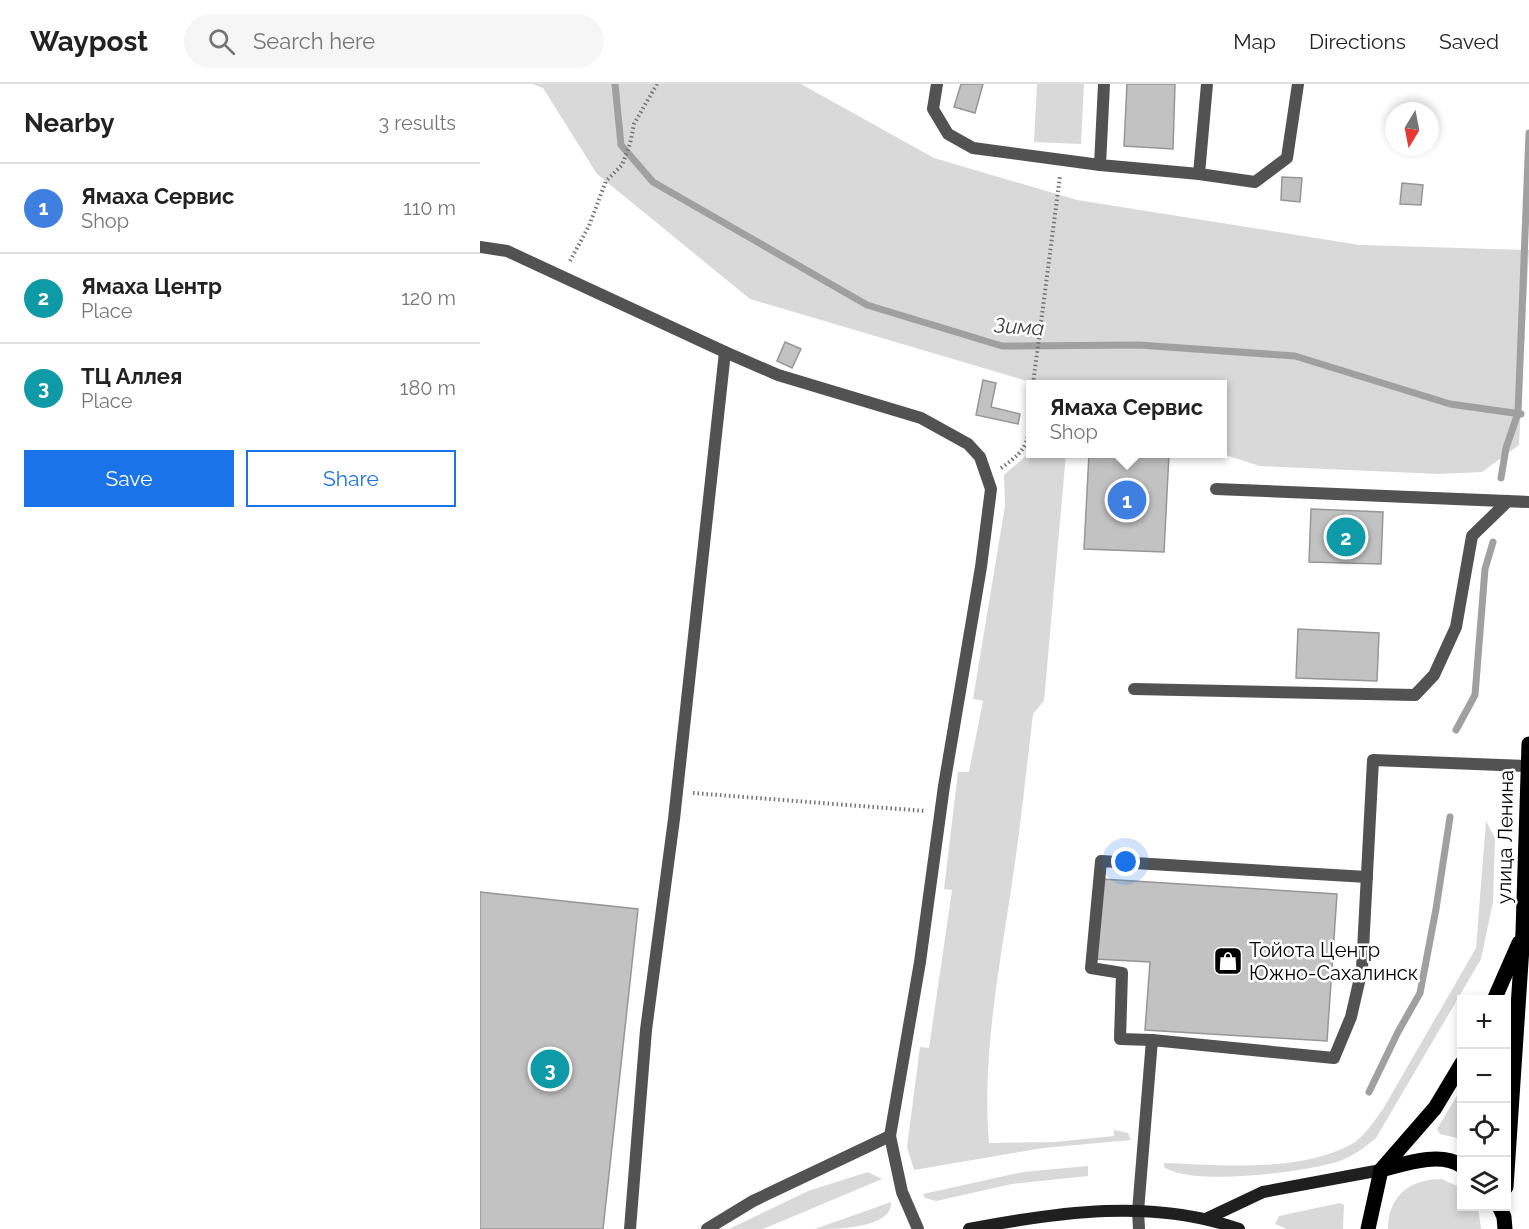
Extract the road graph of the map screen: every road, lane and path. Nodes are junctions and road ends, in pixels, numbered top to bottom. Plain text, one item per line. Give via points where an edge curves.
1 (657, 84) edge
2 (937, 84) edge
3 (1104, 84) edge
4 (1207, 84) edge
5 (1298, 84) edge
6 (1062, 161) junction
7 (1100, 165) junction
8 (1199, 174) junction
9 (480, 247) edge
10 (559, 276) junction
11 (725, 352) junction
12 (1034, 380) edge
13 (1026, 442) edge
14 (988, 474) junction
15 (1216, 489) dead end
16 (1508, 501) junction
17 (1529, 502) edge
18 (1134, 689) dead end
19 (1529, 744) edge
20 (1527, 766) junction
21 (689, 793) dead end
22 (929, 811) dead end
23 (1367, 877) junction
24 (1523, 932) junction
25 (1496, 995) edge
26 (1152, 1040) junction
27 (1457, 1070) edge
28 (890, 1136) junction
29 (1508, 1157) edge
30 (1457, 1163) edge
31 (1381, 1170) junction
32 (1138, 1211) junction
33 (1208, 1218) junction
34 (630, 1229) edge
35 (706, 1229) edge
36 (918, 1229) edge
37 (969, 1229) edge
38 (1139, 1229) edge
39 (1222, 1229) edge
40 (1239, 1229) edge
41 (1368, 1229) edge

1 - 10 path via 634,124 622,165 606,181 582,240
2 - 6 lane via 933,109 948,134 973,148
3 - 7 lane
4 - 8 lane
5 - 8 lane via 1287,158 1255,182
6 - 7 lane
6 - 12 path
7 - 8 lane
9 - 10 lane via 507,251
10 - 11 lane
11 - 14 lane via 778,375 921,418 968,444
11 - 34 lane via 674,819 646,1030
13 - 14 path via 1022,453
14 - 28 lane via 991,489 981,567
15 - 16 lane
16 - 17 lane
16 - 18 lane via 1472,536 1456,627 1434,675 1415,695
19 - 20 main road, улица Ленина
20 - 23 lane via 1373,760
20 - 24 main road, улица Ленина
21 - 22 path
23 - 26 lane via 1362,969 1351,1017 1334,1058
23 - 26 lane via 1101,861 1091,968 1122,973 1120,1039
24 - 25 main road, улица Ленина
24 - 29 main road, улица Ленина
26 - 32 lane
27 - 31 main road via 1435,1108
28 - 35 lane via 753,1201
28 - 36 lane via 902,1192
30 - 31 main road via 1413,1161
31 - 33 main road via 1263,1192
31 - 41 main road
32 - 33 main road
32 - 37 main road via 1054,1215
32 - 38 lane
33 - 39 main road
33 - 40 main road

